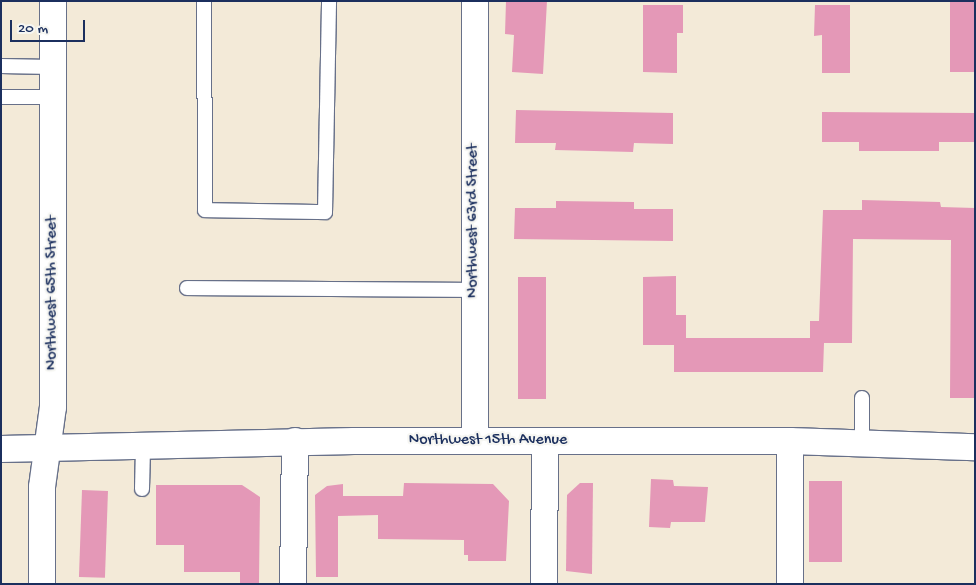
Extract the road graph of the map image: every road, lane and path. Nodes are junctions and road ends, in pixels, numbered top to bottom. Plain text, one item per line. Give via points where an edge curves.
1 (53, 1) edge
2 (204, 1) edge
3 (329, 1) edge
4 (475, 1) edge
5 (1, 66) edge
6 (52, 67) junction
7 (1, 97) edge
8 (52, 97) junction
9 (187, 288) dead end
10 (475, 290) junction
11 (862, 398) dead end
12 (295, 441) junction
13 (475, 441) junction
14 (790, 441) junction
15 (545, 442) junction
16 (862, 444) junction
17 (143, 447) junction
18 (975, 447) edge
19 (47, 448) junction
20 (1, 449) edge
21 (142, 489) dead end
22 (42, 584) edge
23 (293, 584) edge
24 (544, 584) edge
25 (790, 584) edge

1 - 6 street, Northwest 65th Street
2 - 3 lane via 205,210 325,212
4 - 10 street, Northwest 63rd Street
5 - 6 lane
6 - 8 street, Northwest 65th Street
7 - 8 lane
8 - 19 street, Northwest 65th Street via 53,407
9 - 10 lane
10 - 13 street, Northwest 63rd Street
11 - 16 lane
12 - 13 street, Northwest 15th Avenue
12 - 17 street, Northwest 15th Avenue
12 - 23 street
13 - 15 street, Northwest 15th Avenue
14 - 15 street, Northwest 15th Avenue
14 - 16 street, Northwest 15th Avenue
14 - 25 street
15 - 24 street
16 - 18 street, Northwest 15th Avenue
17 - 19 street, Northwest 15th Avenue
17 - 21 lane
19 - 20 street, Northwest 15th Avenue
19 - 22 street, Northwest 65th Street via 42,487

